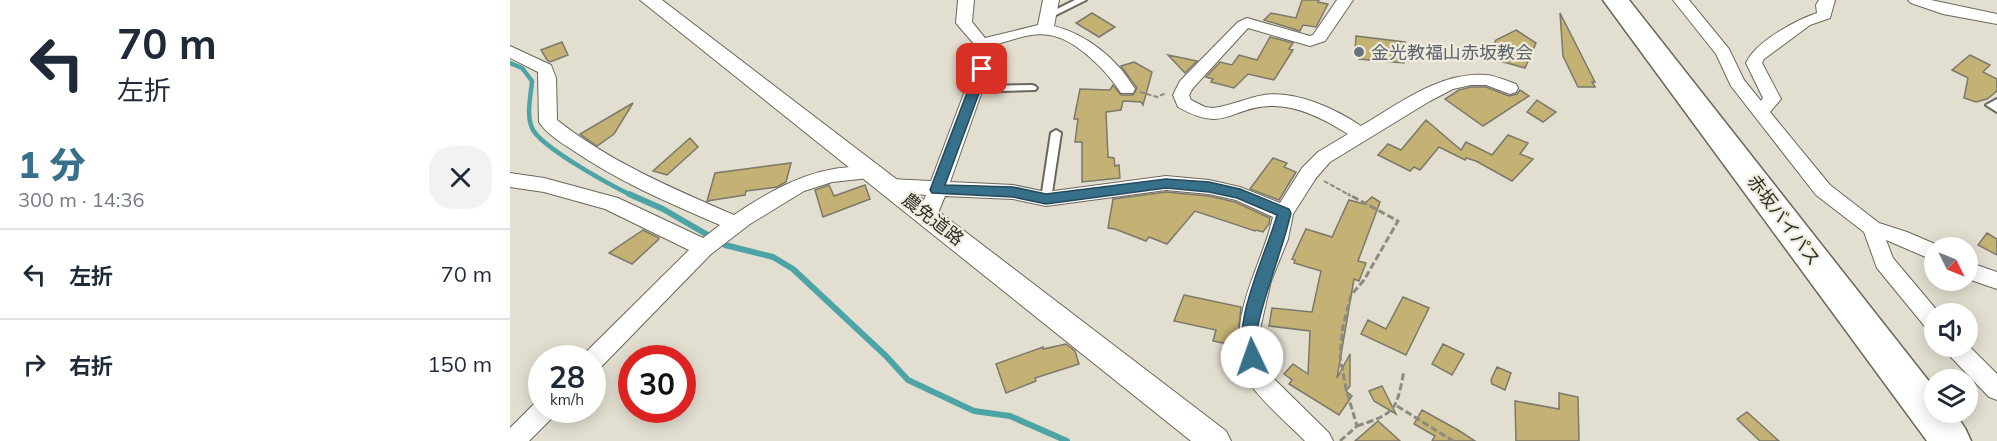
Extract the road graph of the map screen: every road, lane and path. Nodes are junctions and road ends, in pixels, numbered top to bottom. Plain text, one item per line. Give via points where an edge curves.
1 (650, 0) edge
2 (966, 0) edge
3 (1083, 0) edge
4 (1345, 0) edge
5 (1616, 0) edge
6 (1623, 0) edge
7 (1682, 0) edge
8 (1827, 0) edge
9 (1916, 0) edge
10 (1048, 15) edge
11 (1997, 19) edge
12 (981, 44) junction
13 (510, 51) edge
14 (1186, 85) junction
15 (1032, 88) dead end
16 (1510, 88) dead end
17 (975, 89) junction
18 (1127, 89) joint
19 (1997, 102) edge
20 (1997, 109) edge
21 (1761, 112) junction
22 (1056, 133) dead end
23 (1361, 135) junction
24 (1309, 173) junction
25 (881, 179) junction
26 (510, 180) edge
27 (644, 182) junction
28 (937, 190) junction
29 (1046, 199) junction
30 (616, 200) junction
31 (1284, 213) junction
32 (928, 215) junction
33 (733, 226) junction
34 (1872, 228) junction
35 (707, 246) junction
36 (1924, 248) edge
37 (1978, 274) edge
38 (1997, 281) edge
39 (1924, 310) edge
40 (606, 347) edge
41 (1966, 357) edge
42 (1404, 371) dead end
43 (1997, 390) edge
44 (1924, 392) edge
45 (1397, 406) junction
46 (531, 423) edge
47 (1948, 423) edge
48 (1357, 426) junction
49 (513, 441) edge
50 (1215, 441) edge
51 (1321, 441) edge
52 (1340, 441) edge
53 (1453, 441) edge
54 (1951, 441) edge
55 (1961, 441) edge

1 - 25 street, 農免道路
2 - 12 street via 964,23
3 - 10 lane
4 - 14 street via 1319,38 1311,41 1243,25
5 - 54 highway, 赤坂バイパス
6 - 44 highway, 赤坂バイパス
7 - 21 street via 1724,54 1737,82
8 - 21 street via 1825,15 1805,22 1757,56 1754,63 1772,99
9 - 11 street
10 - 12 street via 1016,34
10 - 18 street via 1063,34 1108,62
12 - 17 street via 989,49
13 - 27 street via 544,69 548,78 548,122 570,142
14 - 18 path via 1157,97
14 - 23 street via 1181,95 1184,104 1205,113 1272,100 1343,121
15 - 17 lane
16 - 23 street via 1486,80 1449,84
17 - 28 street
19 - 20 lane via 1991,105
21 - 34 street via 1822,190
22 - 29 lane
23 - 24 street via 1324,157
24 - 31 street
24 - 48 path via 1398,221 1351,295 1343,326 1340,356
25 - 28 street
25 - 32 street, 農免道路
25 - 33 street via 831,175 797,186
26 - 30 street
27 - 30 street
27 - 33 street
28 - 29 street via 1013,192
28 - 32 street
29 - 31 street via 1166,183 1240,194
30 - 35 street
31 - 51 street via 1249,329 1252,357 1260,380
32 - 50 street, 農免道路
33 - 35 street
34 - 36 street
34 - 39 street via 1884,262
35 - 40 street
37 - 38 street
41 - 43 street
42 - 45 path
45 - 48 path via 1389,415
45 - 53 path
46 - 49 street
47 - 55 highway
48 - 52 path

